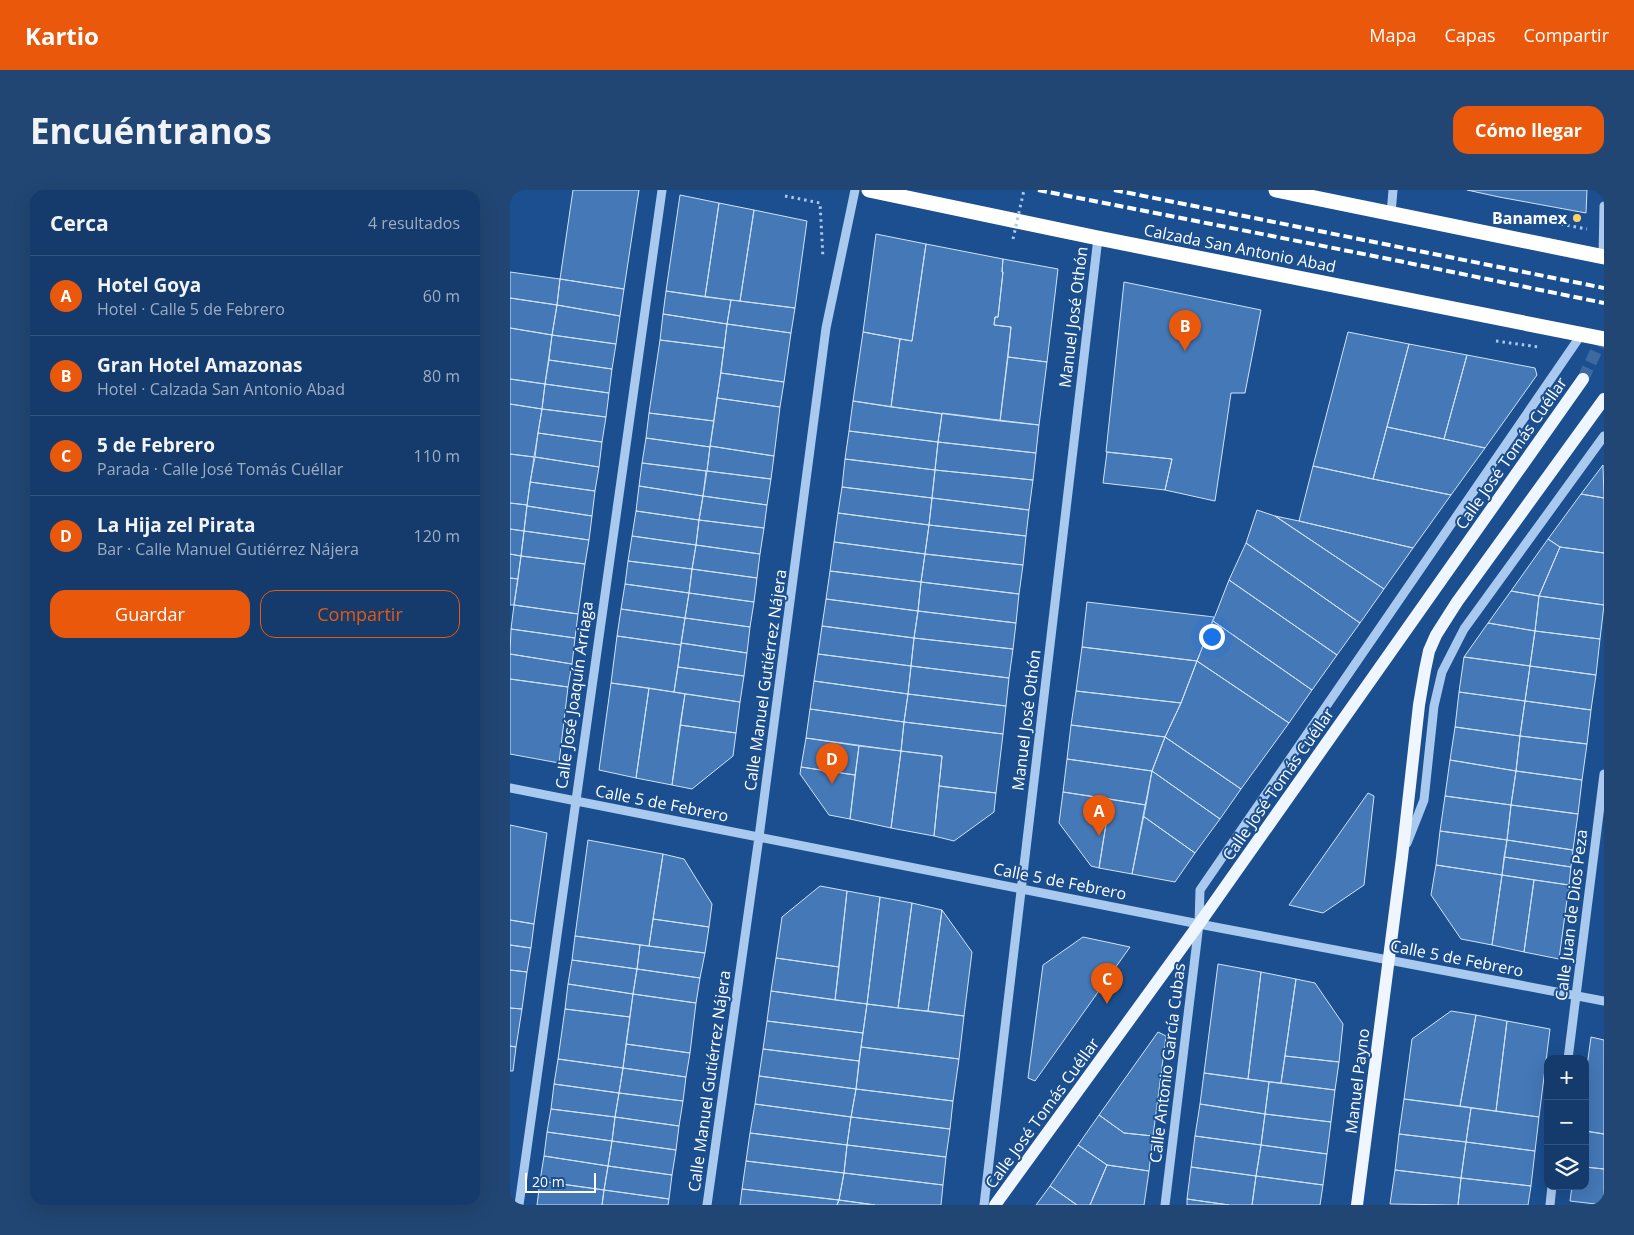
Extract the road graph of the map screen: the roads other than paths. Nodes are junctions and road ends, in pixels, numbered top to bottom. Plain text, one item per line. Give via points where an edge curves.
1 (662, 190) edge
2 (855, 190) edge
3 (869, 190) edge
4 (1276, 190) edge
5 (1394, 190) edge
6 (1317, 194) edge
7 (1604, 206) edge
8 (1391, 214) junction
9 (1603, 232) edge
10 (1098, 238) junction
11 (1603, 257) edge
12 (1582, 335) junction
13 (1604, 339) edge
14 (1583, 379) tunnel mouth
15 (1604, 399) edge
16 (1604, 436) edge
17 (1604, 774) edge
18 (510, 788) edge
19 (574, 801) junction
20 (759, 837) junction
21 (1402, 857) junction
22 (1022, 888) junction
23 (1199, 924) junction
24 (1388, 961) junction
25 (1576, 996) junction
26 (1604, 1001) edge
27 (1569, 1055) edge
28 (1552, 1190) edge
29 (519, 1205) edge
30 (707, 1205) edge
31 (984, 1205) edge
32 (995, 1205) edge
33 (1164, 1205) edge
34 (1357, 1205) edge
35 (1550, 1205) edge

1 - 19 street, Calle José Joaquín Arriaga
2 - 20 street, Calle Manuel Gutiérrez Nájera via 826,328
3 - 10 highway, Calzada San Antonio Abad
4 - 6 highway
5 - 8 street
6 - 8 highway
7 - 9 street
8 - 11 highway
9 - 11 street
10 - 12 highway, Calzada San Antonio Abad
10 - 22 street, Manuel José Othón
12 - 13 highway, Calzada San Antonio Abad
12 - 23 street, Calle Antonio García Cubas via 1200,890
14 - 23 main road, Calle José Tomás Cuéllar
15 - 21 main road via 1436,635 1429,651 1419,705
16 - 21 street via 1453,648 1442,672 1434,706 1424,800
17 - 25 street, Calle Juan de Dios Peza
18 - 19 street, Calle 5 de Febrero
19 - 20 street, Calle 5 de Febrero
19 - 29 street, Calle José Joaquín Arriaga
20 - 22 street, Calle 5 de Febrero
20 - 30 street, Calle Manuel Gutiérrez Nájera
21 - 24 main road
22 - 23 street, Calle 5 de Febrero
22 - 31 street, Manuel José Othón
23 - 24 street, Calle 5 de Febrero
23 - 32 main road, Calle José Tomás Cuéllar
23 - 33 street, Calle Antonio García Cubas
24 - 25 street, Calle 5 de Febrero
24 - 34 main road, Manuel Payno
25 - 26 street, Calle 5 de Febrero
25 - 27 street, Calle Juan de Dios Peza
28 - 35 street

